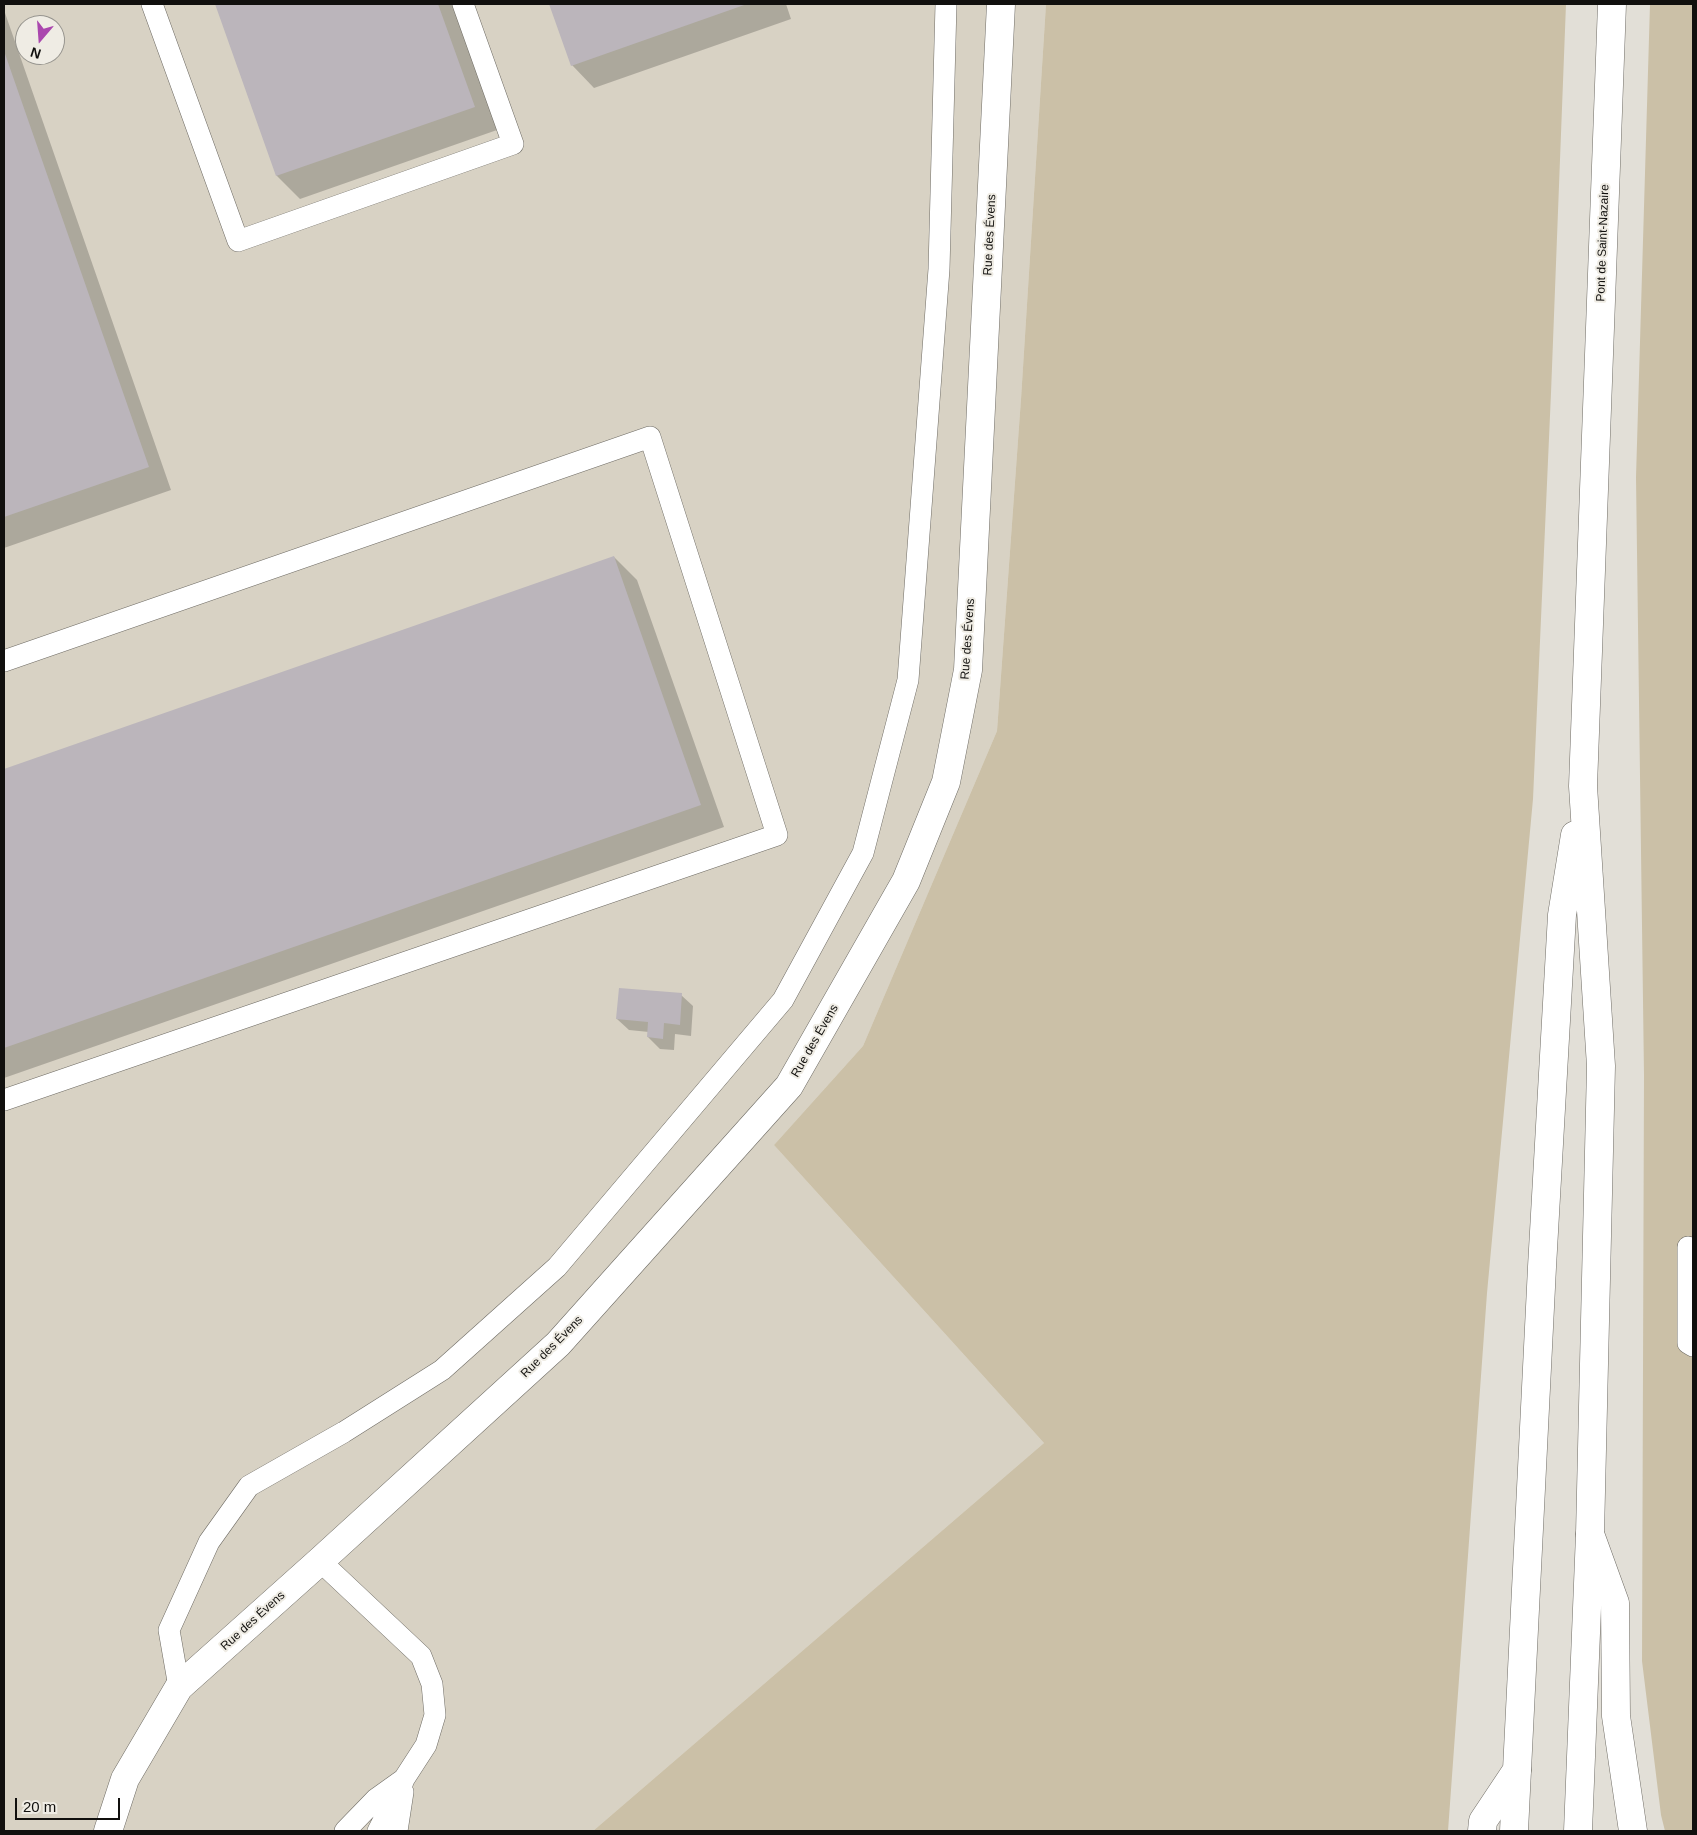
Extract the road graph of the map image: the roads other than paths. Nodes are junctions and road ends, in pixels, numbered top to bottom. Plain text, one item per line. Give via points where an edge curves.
1 (152, 4) edge
2 (463, 4) edge
3 (946, 4) edge
4 (1001, 4) edge
5 (1612, 4) edge
6 (4, 661) edge
7 (1583, 786) junction
8 (4, 1100) edge
9 (1688, 1246) dead end
10 (1693, 1346) edge
11 (1590, 1534) junction
12 (320, 1561) junction
13 (178, 1687) junction
14 (1517, 1770) junction
15 (404, 1780) junction
16 (108, 1831) edge
17 (345, 1831) edge
18 (363, 1831) edge
19 (378, 1831) edge
20 (397, 1831) edge
21 (1482, 1831) edge
22 (1514, 1831) edge
23 (1578, 1831) edge
24 (1633, 1831) edge

1 - 2 lane via 238,242 513,144
3 - 13 lane via 939,270 908,680 863,853 783,1000 557,1267 442,1370 344,1432 249,1486 209,1542 170,1630
4 - 12 main road, Rue des Évens via 968,670 946,782 906,882 789,1086 558,1344
5 - 7 main road, Pont de Saint-Nazaire
6 - 8 lane via 650,437 777,835
7 - 11 main road via 1601,1066
7 - 14 main road via 1562,915
9 - 10 lane via 1688,1343
11 - 23 main road
11 - 24 main road via 1615,1603 1616,1716
12 - 13 main road, Rue des Évens
12 - 15 lane via 421,1656 432,1684 435,1714 426,1745
13 - 16 main road, Rue des Évens via 125,1779
14 - 21 main road via 1483,1821
14 - 22 main road
15 - 17 lane via 376,1799
15 - 18 lane
15 - 19 lane
15 - 20 lane

